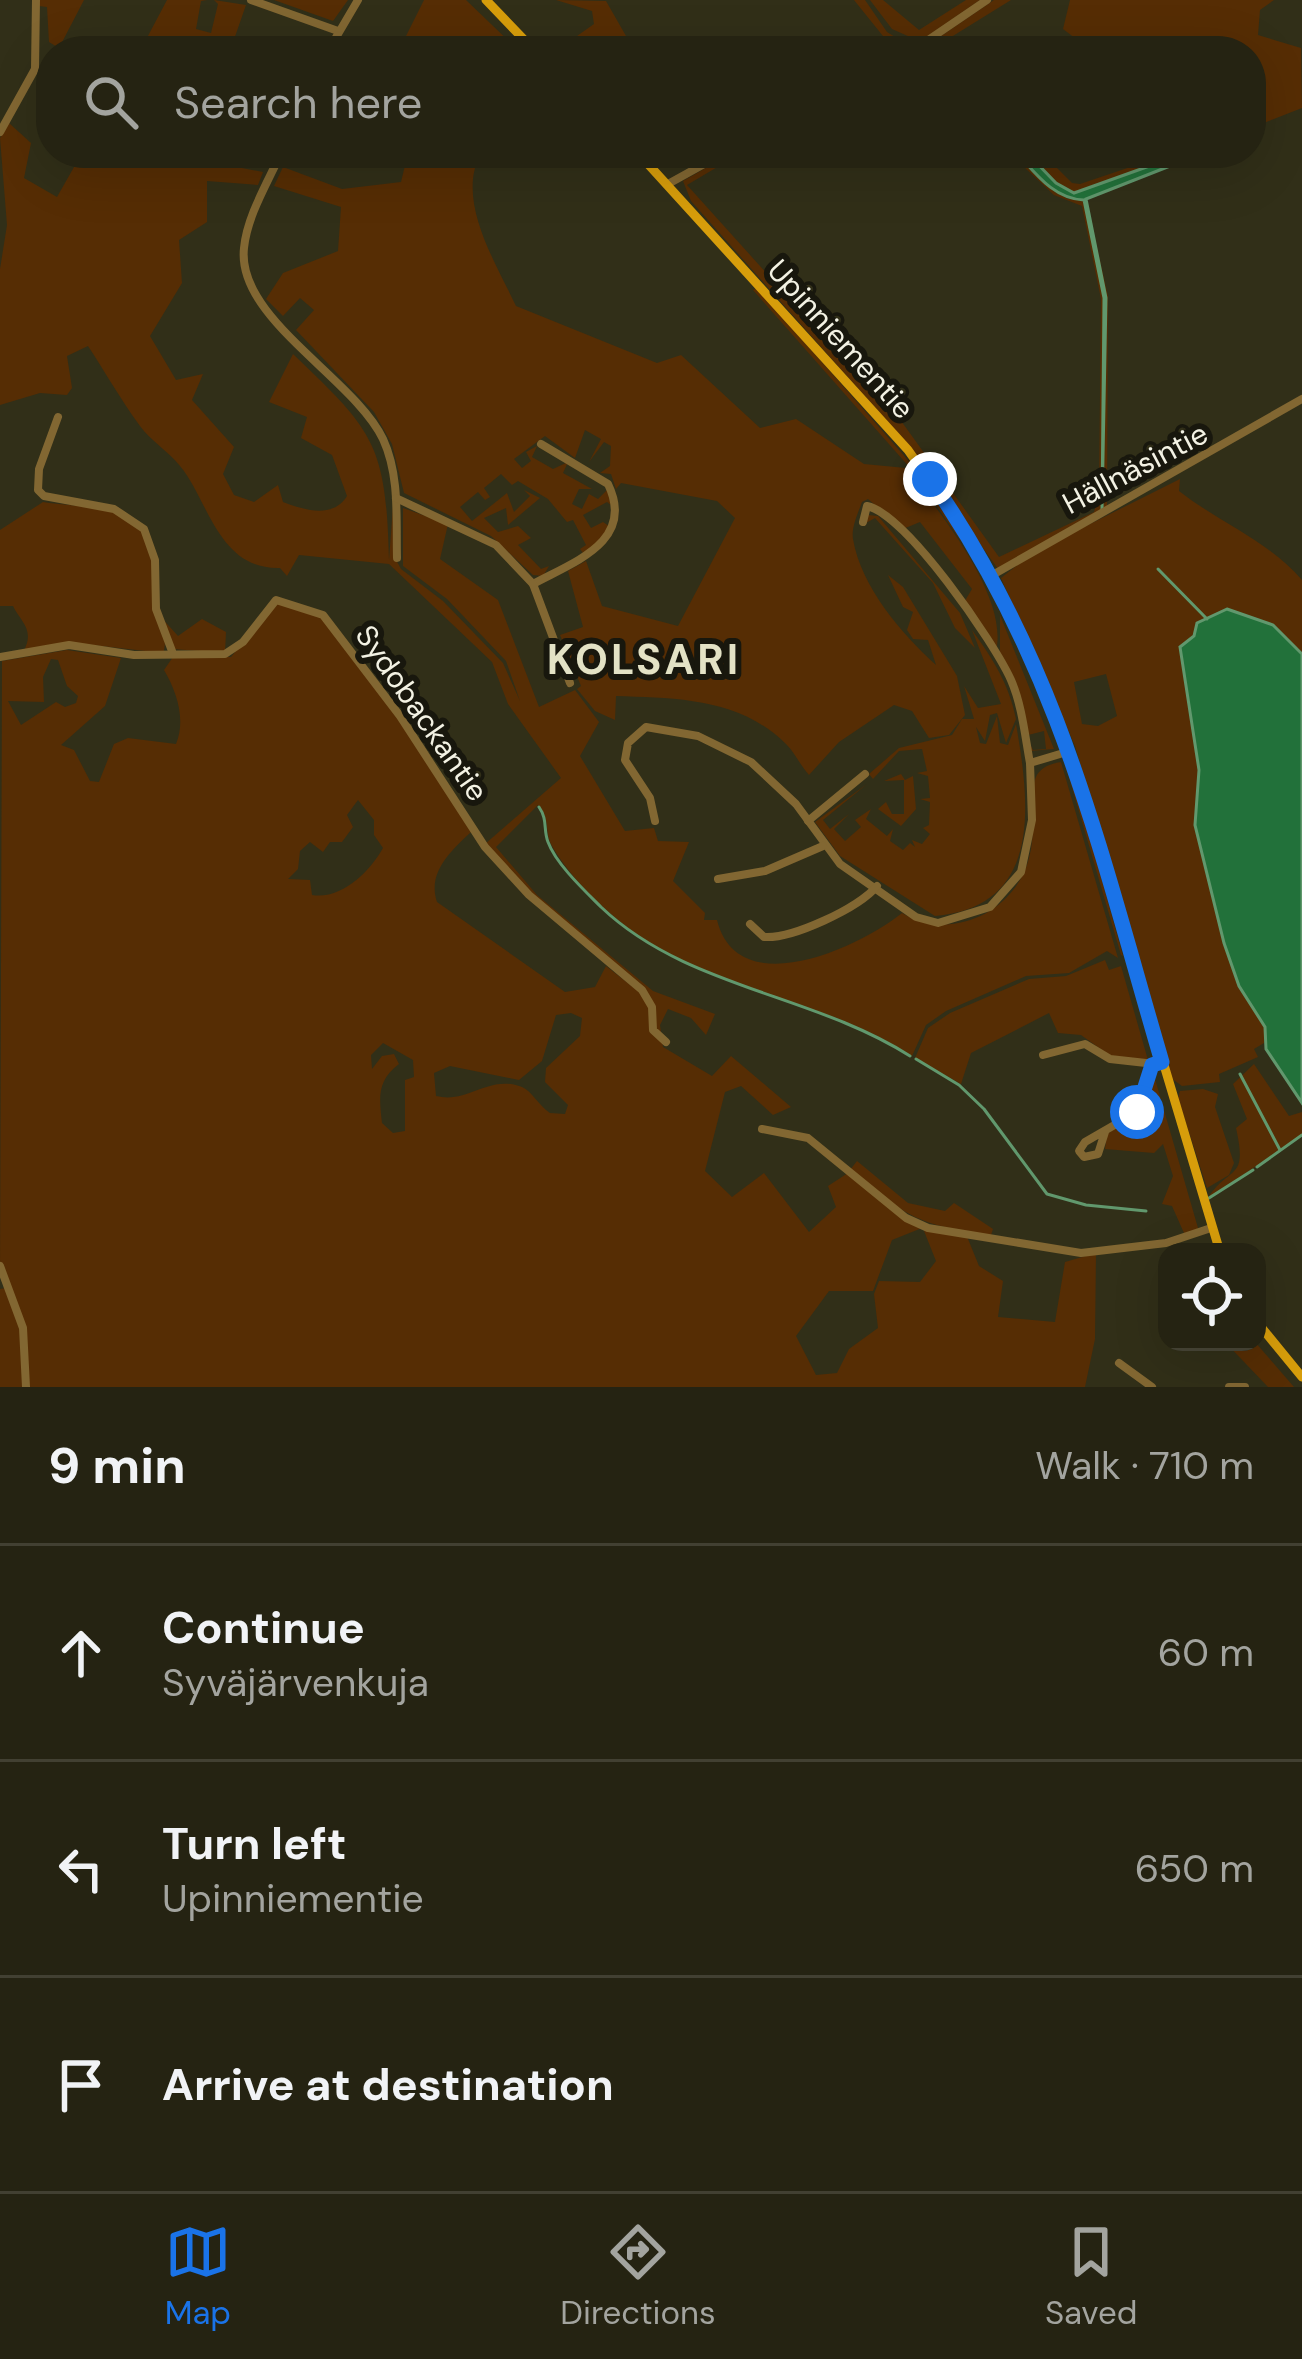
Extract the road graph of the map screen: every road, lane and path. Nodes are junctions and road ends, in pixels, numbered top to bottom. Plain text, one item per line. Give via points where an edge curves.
1 (36, 0) edge
2 (251, 0) edge
3 (358, 0) edge
4 (987, 0) edge
5 (489, 2) edge
6 (338, 31) junction
7 (336, 36) edge
8 (521, 36) edge
9 (934, 36) edge
10 (0, 132) edge
11 (274, 168) edge
12 (653, 168) edge
13 (697, 168) edge
14 (668, 184) junction
15 (1302, 399) edge
16 (58, 418) dead end
17 (541, 444) dead end
18 (396, 498) junction
19 (862, 522) dead end
20 (397, 558) dead end
21 (989, 577) junction
22 (533, 584) junction
23 (172, 651) junction
24 (0, 657) edge
25 (571, 683) dead end
26 (1070, 751) junction
27 (1030, 763) junction
28 (865, 774) dead end
29 (808, 820) junction
30 (656, 821) dead end
31 (823, 846) junction
32 (718, 879) dead end
33 (877, 886) junction
34 (750, 924) dead end
35 (666, 1042) dead end
36 (1043, 1055) dead end
37 (1157, 1064) junction
38 (762, 1129) dead end
39 (1105, 1132) dead end
40 (1211, 1228) junction
41 (1217, 1243) edge
42 (0, 1266) edge
43 (1266, 1333) edge
44 (1119, 1363) dead end
45 (1302, 1377) edge
46 (26, 1387) edge
47 (1152, 1387) edge
48 (1229, 1387) edge
49 (1245, 1387) edge

1 - 10 street via 35,70
2 - 6 street
3 - 6 street
4 - 9 street
5 - 8 main road
6 - 7 street
11 - 18 street via 247,233 246,274 260,302 370,417 388,452
12 - 14 main road, Upinniementie
13 - 14 street
14 - 21 main road, Upinniementie via 908,450
15 - 21 street, Hällnäsintie
16 - 23 street via 38,490 114,509 144,529 155,560 156,609
17 - 22 street via 608,484 615,515 610,535 592,553
18 - 20 street
18 - 22 street via 496,545
19 - 27 street via 867,506 887,516 1005,667
21 - 26 main road, Upinniementie via 1034,658
22 - 25 street
23 - 24 street, Sydobackantie via 134,655 69,645
23 - 35 street, Sydobackantie via 234,650 280,599 323,615 485,847 642,990 652,1030
26 - 27 street
26 - 37 main road, Upinniementie
27 - 33 street via 1028,856 994,903 967,918 928,922
28 - 29 street
29 - 30 street via 768,775 732,752 671,729 635,731 625,760
29 - 31 street
31 - 32 street via 781,866
31 - 33 street
33 - 34 street via 852,907 786,936 764,937
36 - 37 street via 1085,1044 1115,1061
37 - 39 street via 1137,1112
37 - 40 main road, Upinniementie
38 - 40 street via 808,1138 928,1228 1081,1253
40 - 41 main road, Upinniementie
42 - 46 street via 23,1328
43 - 45 main road
44 - 47 street
48 - 49 street

